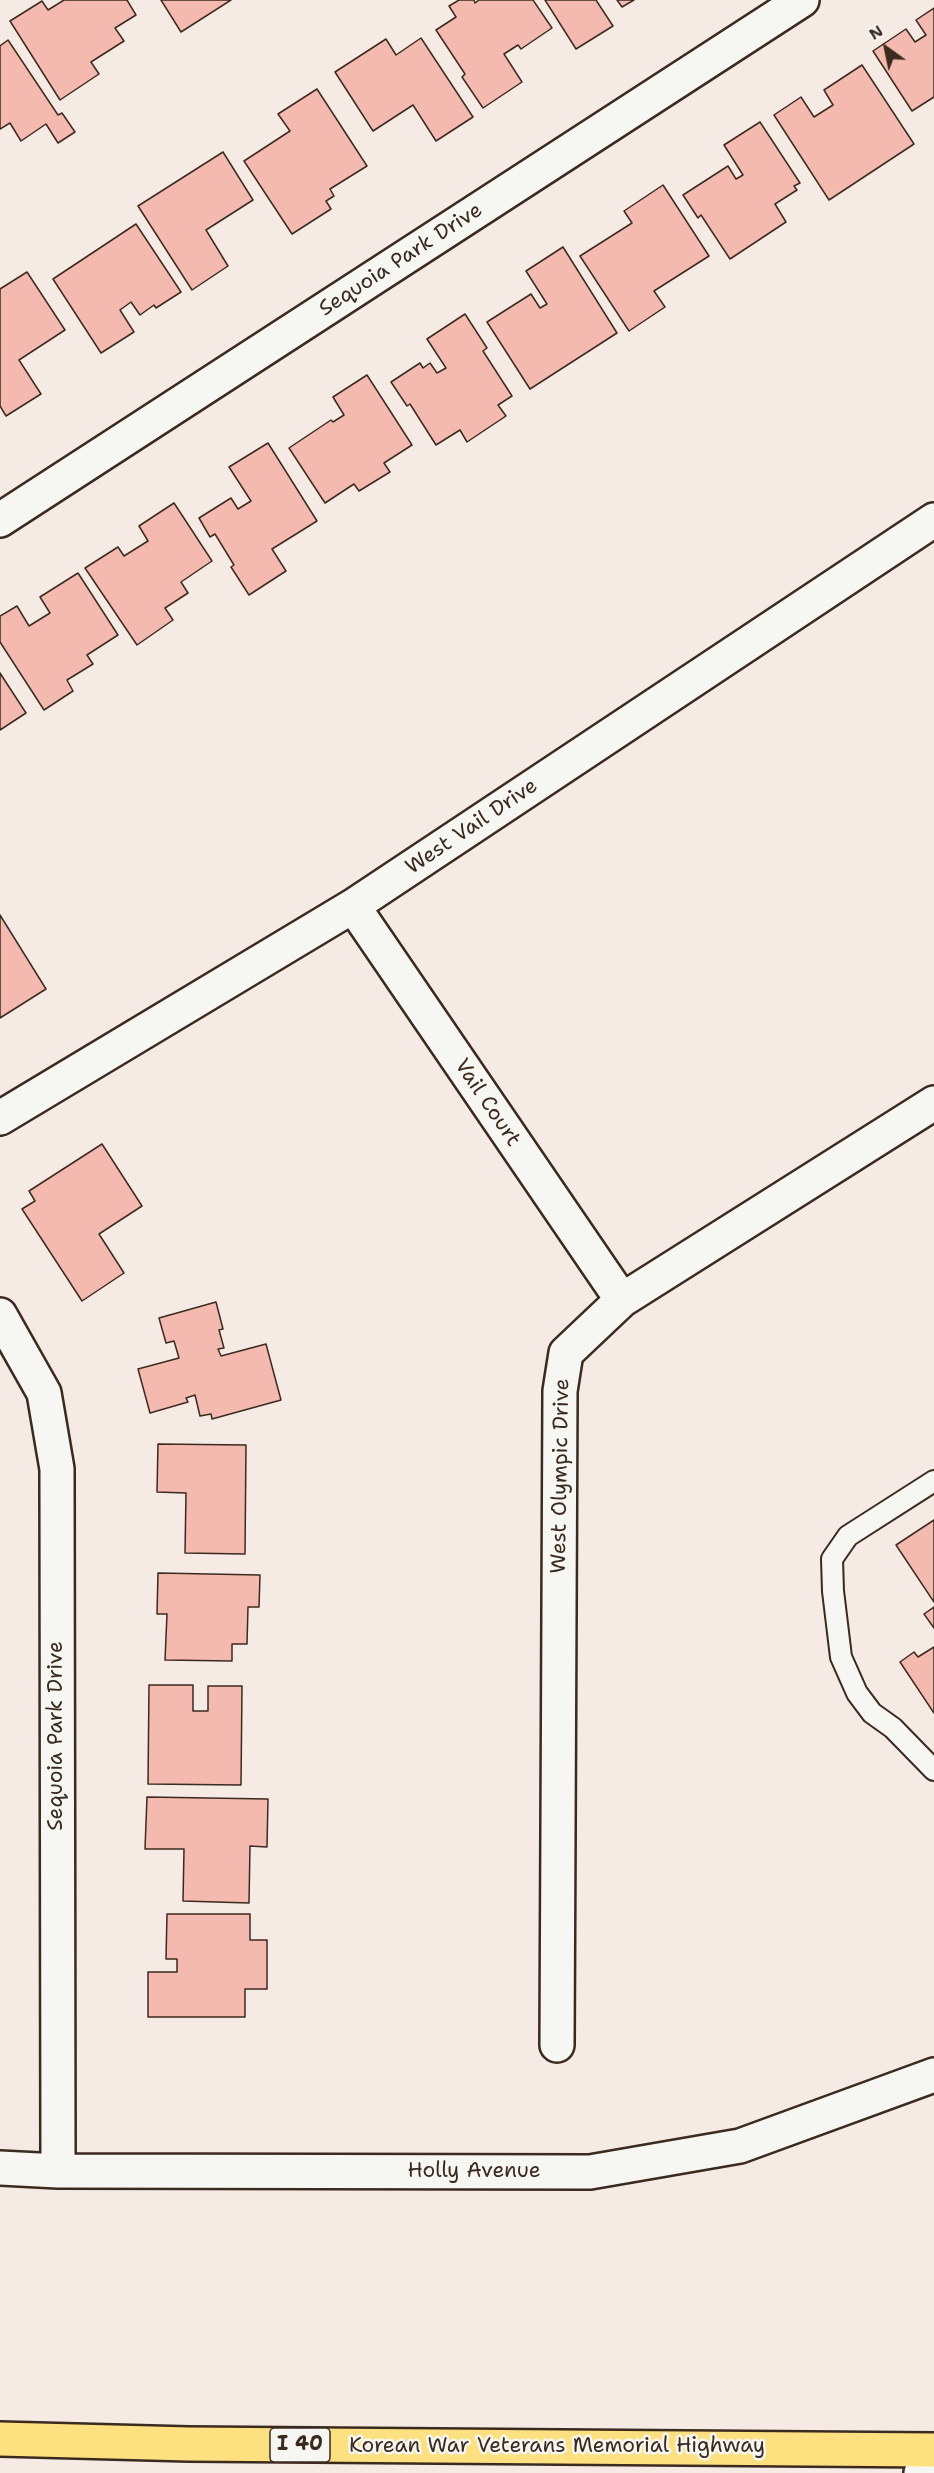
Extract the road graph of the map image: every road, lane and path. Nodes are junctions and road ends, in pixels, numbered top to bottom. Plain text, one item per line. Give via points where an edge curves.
1 (802, 0) edge
2 (0, 520) edge
3 (934, 520) edge
4 (353, 906) junction
5 (934, 1103) edge
6 (0, 1119) edge
7 (622, 1300) junction
8 (0, 1315) edge
9 (934, 1481) edge
10 (934, 1770) edge
11 (557, 2045) dead end
12 (934, 2075) edge
13 (0, 2168) edge
14 (58, 2171) junction
15 (0, 2439) edge
16 (934, 2450) edge
17 (934, 2464) edge
18 (921, 2473) edge

1 - 2 street, Sequoia Park Drive
3 - 4 street, West Vail Drive
4 - 6 street, West Vail Drive
4 - 7 street, Vail Court
5 - 7 street, West Olympic Drive
7 - 11 street, West Olympic Drive via 566,1353 560,1390
8 - 14 street, Sequoia Park Drive via 44,1394 57,1469
9 - 10 lane via 848,1536 832,1559 841,1657 857,1693 872,1713 893,1728
12 - 14 street, Holly Avenue via 740,2146 590,2172
13 - 14 street, Holly Avenue
15 - 16 highway, Korean War Veterans Memorial Highway / I 40 via 212,2445
17 - 18 street

